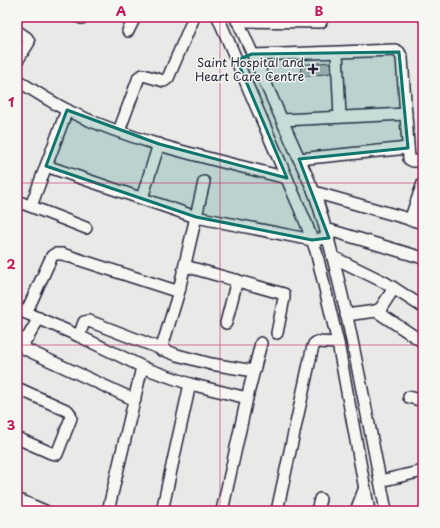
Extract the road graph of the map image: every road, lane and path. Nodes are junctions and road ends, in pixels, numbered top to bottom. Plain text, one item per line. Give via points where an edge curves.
1 (136, 17) edge
2 (194, 17) edge
3 (218, 17) edge
4 (237, 19) edge
5 (321, 22) dead end
6 (17, 31) edge
7 (128, 31) dead end
8 (337, 52) junction
9 (246, 56) junction
10 (17, 61) edge
11 (17, 80) edge
12 (68, 110) junction
13 (406, 114) junction
14 (340, 117) junction
15 (282, 120) junction
16 (119, 131) junction
17 (281, 140) junction
18 (159, 144) junction
19 (408, 148) junction
20 (299, 159) junction
21 (423, 161) edge
22 (46, 166) junction
23 (287, 178) junction
24 (204, 182) dead end
25 (423, 183) edge
26 (314, 192) junction
27 (142, 198) junction
28 (17, 201) edge
29 (31, 206) junction
30 (196, 217) junction
31 (410, 220) junction
32 (423, 223) edge
33 (86, 228) dead end
34 (322, 237) junction
35 (333, 257) junction
36 (423, 258) edge
37 (185, 266) junction
38 (237, 280) junction
39 (180, 288) junction
40 (394, 288) junction
41 (423, 307) edge
42 (21, 311) edge
43 (376, 311) junction
44 (346, 315) junction
45 (39, 318) junction
46 (226, 323) dead end
47 (277, 333) dead end
48 (79, 336) junction
49 (21, 339) edge
50 (338, 342) junction
51 (423, 342) edge
52 (261, 343) dead end
53 (161, 350) junction
54 (142, 367) junction
55 (254, 371) junction
56 (190, 384) junction
57 (17, 388) edge
58 (247, 398) junction
59 (409, 398) dead end
60 (134, 400) junction
61 (423, 401) edge
62 (17, 438) edge
63 (423, 470) edge
64 (380, 481) junction
65 (364, 490) junction
66 (320, 499) dead end
67 (21, 504) edge
68 (45, 511) edge
69 (108, 511) edge
70 (162, 511) edge
71 (222, 511) edge
72 (277, 511) edge
73 (317, 511) edge
74 (356, 511) edge
75 (368, 511) edge
76 (386, 511) edge

1 - 7 street
2 - 16 street via 168,78 164,81 143,75 139,77
3 - 9 street
4 - 5 street
4 - 9 street
6 - 10 street via 29,42
8 - 9 street
8 - 13 street via 399,52 402,58
8 - 14 street
9 - 15 street
9 - 17 street
11 - 12 street
12 - 16 street
12 - 22 street
13 - 14 street
13 - 19 street
14 - 15 street
15 - 17 street
16 - 18 street
17 - 20 street
17 - 23 street
18 - 23 street
18 - 27 street
19 - 20 street
19 - 21 street via 410,161
20 - 26 street
22 - 27 street
22 - 29 street
23 - 34 street
24 - 30 street
25 - 31 street
26 - 31 street
26 - 34 street
27 - 30 street
28 - 29 street
29 - 33 street
30 - 34 street
30 - 37 street
31 - 32 street
34 - 35 street
34 - 36 street
34 - 50 street via 324,282
35 - 40 street
35 - 44 street
37 - 38 street
37 - 39 street
38 - 46 street
38 - 47 street via 284,294
39 - 42 street via 177,291 62,254 55,254
39 - 53 street
40 - 41 street
40 - 43 street via 381,308
42 - 45 street
43 - 44 street
43 - 51 street
44 - 64 street
45 - 48 street
45 - 49 street
48 - 53 street via 84,322 90,321
48 - 54 street
49 - 60 street via 25,349
50 - 65 street
50 - 72 street via 314,344
52 - 55 street
53 - 55 street via 199,361
54 - 56 street
54 - 60 street
55 - 58 street
56 - 58 street
56 - 70 street
57 - 62 street via 68,411 71,418 57,454
58 - 71 street
59 - 61 street
60 - 69 street
63 - 64 street
64 - 76 street
65 - 74 street
65 - 75 street
66 - 73 street
67 - 68 street

